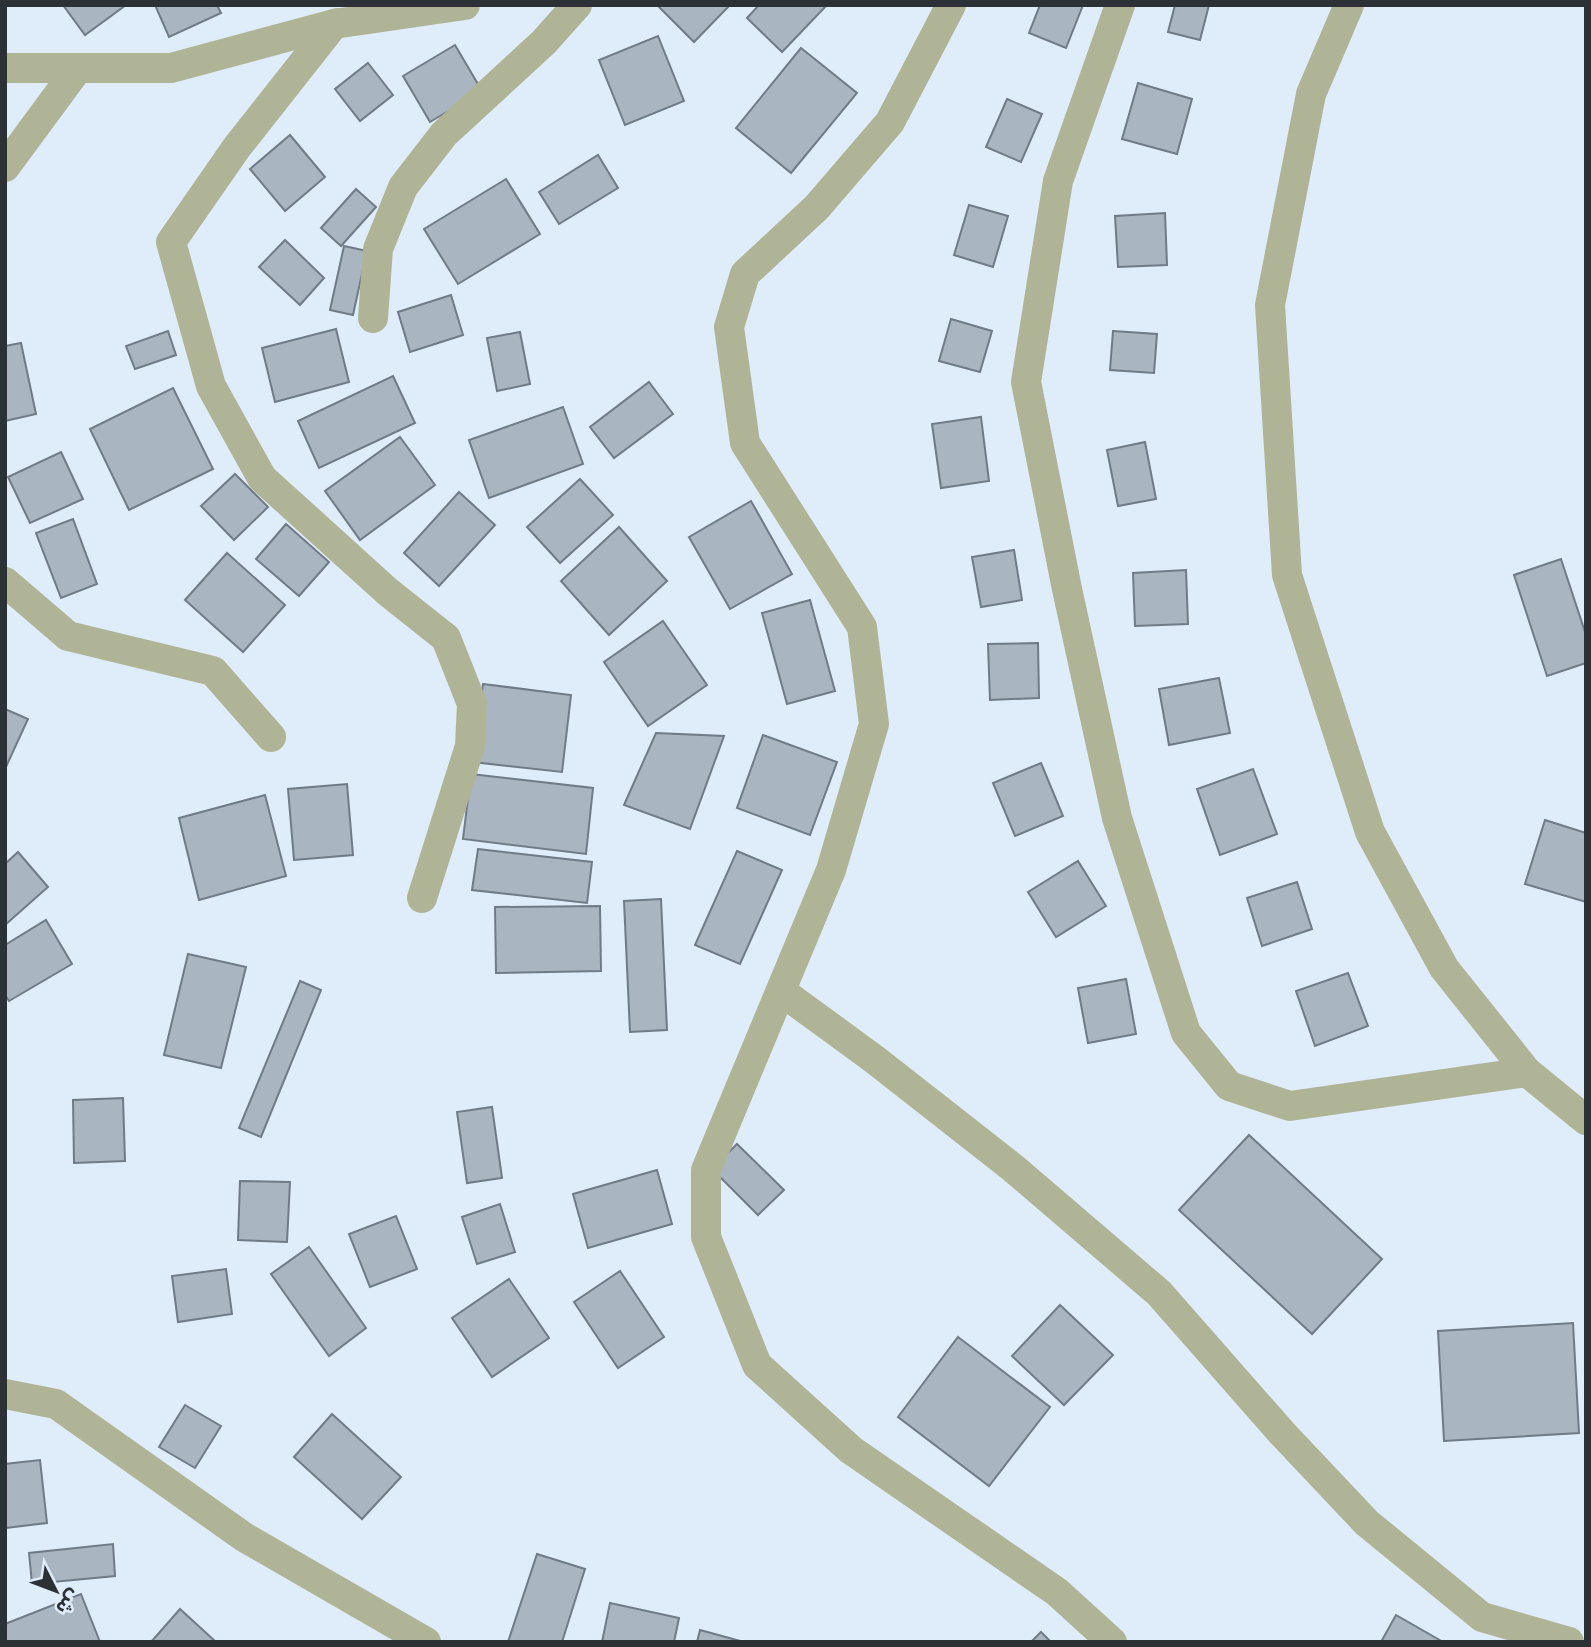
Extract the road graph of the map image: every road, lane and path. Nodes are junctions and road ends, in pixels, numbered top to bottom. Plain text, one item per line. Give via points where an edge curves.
1 (386, 5) edge
2 (465, 5) edge
3 (577, 5) edge
4 (951, 5) edge
5 (1120, 5) edge
6 (1349, 5) edge
7 (334, 24) junction
8 (5, 68) edge
9 (78, 68) junction
10 (5, 167) edge
11 (373, 318) dead end
12 (5, 582) edge
13 (271, 737) dead end
14 (422, 898) dead end
15 (781, 991) junction
16 (1527, 1072) junction
17 (1586, 1120) edge
18 (5, 1394) edge
19 (426, 1642) edge
20 (1112, 1642) edge
21 (1569, 1642) edge

1 - 7 street
2 - 7 street
3 - 11 street via 544,42 444,134 403,187 378,249
4 - 15 street via 890,122 817,207 745,274 729,327 745,443 862,627 874,724 831,870
5 - 16 street via 1058,181 1026,383 1117,818 1186,1033 1228,1086 1290,1106
6 - 16 street via 1311,94 1270,305 1287,575 1370,832 1444,968
7 - 9 street via 171,68
7 - 14 street via 237,147 171,242 211,386 262,478 446,638 472,704 470,746
8 - 9 street
9 - 10 street
12 - 13 street via 68,636 213,671
15 - 20 street via 706,1170 706,1237 757,1365 851,1450 1057,1592
15 - 21 street via 1013,1168 1159,1293 1367,1523 1482,1617
16 - 17 street
18 - 19 street via 56,1404 244,1536

